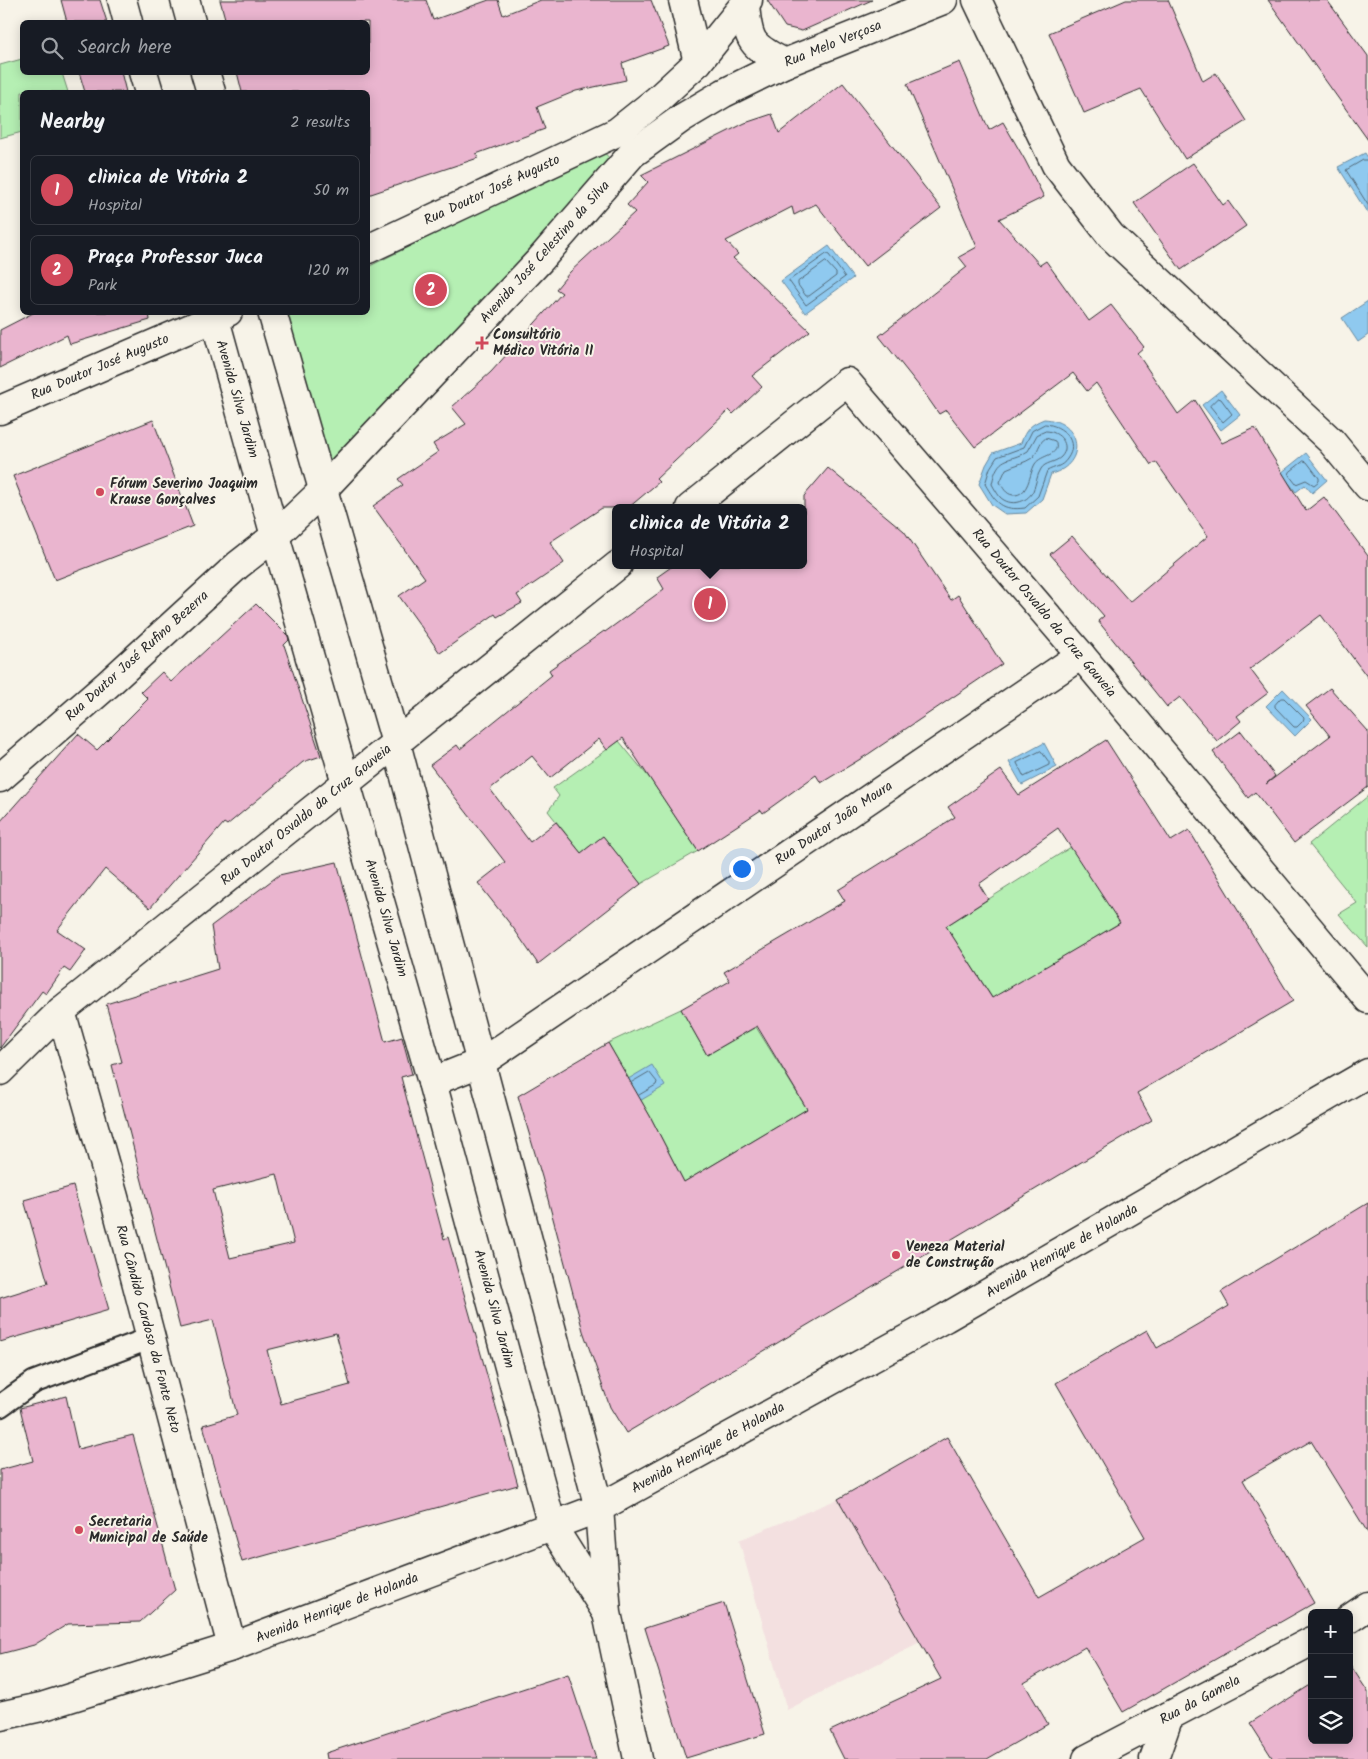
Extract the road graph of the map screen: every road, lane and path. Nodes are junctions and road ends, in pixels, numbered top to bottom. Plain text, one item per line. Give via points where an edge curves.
1 (122, 0) edge
2 (185, 0) edge
3 (683, 0) edge
4 (943, 0) edge
5 (977, 0) edge
6 (747, 2) edge
7 (127, 20) edge
8 (190, 20) edge
9 (698, 62) junction
10 (785, 63) junction
11 (144, 75) edge
12 (206, 75) edge
13 (148, 90) edge
14 (210, 90) edge
15 (724, 94) joint
16 (625, 143) junction
17 (370, 248) edge
18 (217, 315) edge
19 (219, 315) edge
20 (273, 315) edge
21 (0, 410) edge
22 (1368, 486) edge
23 (324, 490) junction
24 (695, 504) edge
25 (275, 536) junction
26 (613, 569) edge
27 (1081, 655) junction
28 (396, 743) junction
29 (0, 778) edge
30 (346, 782) junction
31 (1368, 999) edge
32 (61, 1011) junction
33 (482, 1062) junction
34 (0, 1071) edge
35 (1368, 1073) edge
36 (432, 1082) junction
37 (151, 1338) junction
38 (0, 1406) edge
39 (599, 1508) junction
40 (552, 1526) junction
41 (1368, 1606) edge
42 (607, 1613) junction
43 (1353, 1616) edge
44 (1308, 1643) edge
45 (232, 1647) junction
46 (0, 1716) edge
47 (1169, 1716) junction
48 (638, 1759) edge
49 (1087, 1759) edge
50 (1154, 1759) edge

1 - 7 main road
2 - 8 main road
3 - 9 main road
4 - 10 main road, Rua Melo Verçosa
5 - 22 main road via 1056,165 1111,236 1331,441
6 - 9 main road
6 - 10 main road via 747,30 756,45
9 - 16 main road via 657,100
10 - 15 main road, Rua Melo Verçosa
11 - 13 main road
12 - 14 main road
15 - 16 main road, Avenida José Celestino da Silva via 682,118
16 - 17 main road, Rua Doutor José Augusto
16 - 23 main road, Avenida José Celestino da Silva via 540,260
18 - 21 main road, Rua Doutor José Augusto
19 - 25 main road, Avenida Silva Jardim
20 - 23 main road
23 - 25 main road, Avenida José Celestino da Silva
23 - 28 main road
24 - 27 main road, Rua Doutor Osvaldo da Cruz Gouveia via 847,382
25 - 29 main road, Rua Doutor José Rufino Bezerra via 238,565
25 - 30 main road, Avenida Silva Jardim
26 - 28 main road, Rua Doutor Osvaldo da Cruz Gouveia
27 - 31 main road, Rua Doutor Osvaldo da Cruz Gouveia
27 - 33 main road, Rua Doutor João Moura
28 - 30 main road, Rua Doutor Osvaldo da Cruz Gouveia
28 - 33 main road
30 - 32 main road, Rua Doutor Osvaldo da Cruz Gouveia
30 - 36 main road, Avenida Silva Jardim
32 - 34 main road, Rua Doutor Osvaldo da Cruz Gouveia
32 - 37 main road, Rua Cândido Cardoso da Fonte Neto
33 - 36 main road, Rua Doutor João Moura
33 - 39 main road
35 - 39 main road, Avenida Henrique de Holanda via 945,1318
36 - 40 main road, Avenida Silva Jardim
37 - 38 lane via 34,1382
37 - 45 main road, Rua Cândido Cardoso da Fonte Neto
39 - 40 main road, Avenida Henrique de Holanda
39 - 42 main road
40 - 42 main road, Avenida Silva Jardim
40 - 45 main road, Avenida Henrique de Holanda
41 - 43 main road
42 - 48 main road
44 - 47 main road, Rua da Gamela
45 - 46 main road, Avenida Henrique de Holanda
47 - 49 main road, Rua da Gamela
47 - 50 main road

